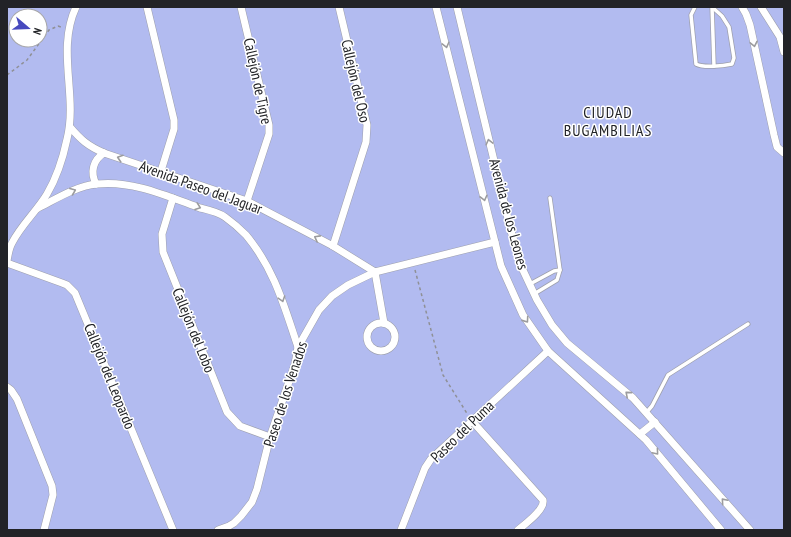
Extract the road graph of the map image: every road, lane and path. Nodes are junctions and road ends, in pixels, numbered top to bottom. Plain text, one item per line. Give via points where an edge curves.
1 (76, 7) edge
2 (147, 7) edge
3 (242, 7) edge
4 (339, 7) edge
5 (436, 7) edge
6 (457, 7) edge
7 (695, 7) edge
8 (712, 7) edge
9 (742, 7) edge
10 (761, 7) edge
11 (68, 29) junction
12 (782, 36) edge
13 (784, 52) edge
14 (714, 66) junction
15 (7, 75) edge
16 (70, 126) junction
17 (104, 153) junction
18 (784, 153) edge
19 (160, 171) junction
20 (96, 184) junction
21 (172, 198) junction
22 (550, 198) dead end
23 (247, 201) junction
24 (38, 208) junction
25 (495, 242) junction
26 (333, 246) junction
27 (7, 262) edge
28 (413, 262) junction
29 (560, 270) junction
30 (375, 272) junction
31 (530, 284) junction
32 (534, 294) junction
33 (384, 323) junction
34 (748, 324) dead end
35 (298, 348) junction
36 (548, 351) junction
37 (7, 387) edge
38 (646, 413) junction
39 (472, 421) junction
40 (655, 422) junction
41 (640, 434) junction
42 (270, 437) junction
43 (44, 530) edge
44 (173, 530) edge
45 (218, 530) edge
46 (402, 530) edge
47 (518, 530) edge
48 (721, 530) edge
49 (750, 530) edge

1 - 11 street
2 - 19 street via 174,120 174,129
3 - 23 street, Callejón de Tigre via 269,125 269,134
4 - 26 street, Callejón del Oso via 368,132
5 -> 25 street, Avenida de los Leones
31 -> 6 street, Avenida de los Leones via 522,268 511,231
7 - 14 lane via 691,15 696,64
8 - 14 lane
8 - 14 lane via 729,27 734,58 732,64
9 -> 18 street via 750,25 777,147
10 - 12 street
11 - 15 path via 58,26 48,30 27,60
11 - 16 street via 66,49
12 - 13 street
16 - 17 street, Avenida Paseo del Jaguar via 88,146
16 - 24 street via 56,178
19 -> 17 street, Avenida Paseo del Jaguar
17 - 20 street via 93,167
19 - 23 street, Avenida Paseo del Jaguar
20 - 21 street, Avenida Paseo del Jaguar via 130,185
24 -> 20 street, Avenida Paseo del Jaguar via 67,193
21 -> 35 street, Avenida Paseo del Jaguar via 224,216 245,234 265,261 280,292
21 - 42 street, Callejón del Lobo via 162,234 163,252 227,412 240,426
22 - 29 lane
26 -> 23 street, Avenida Paseo del Jaguar
24 - 27 street via 11,244
25 - 28 street, Paseo de los Venados
25 -> 36 street, Avenida de los Leones via 501,266 523,315
26 - 30 street, Avenida Paseo del Jaguar
27 - 44 street, Callejón del Leopardo via 67,285 75,293
28 - 30 street, Paseo de los Venados
28 - 39 path via 443,375
29 - 31 lane
29 - 32 lane via 557,280
30 - 33 street
30 - 35 street, Paseo de los Venados via 332,296 319,310
31 - 32 street, Avenida de los Leones
38 -> 32 street, Avenida de los Leones via 633,398 567,343 552,325
33 - 33 street via 373,325 367,335 368,343 378,351 392,346 395,338 392,327
34 - 38 lane via 668,375
35 - 42 street, Paseo de los Venados
36 - 39 street, Paseo del Puma
36 - 41 street, Avenida de los Leones
37 - 43 street via 17,399 52,486 53,495
38 - 40 street, Avenida de los Leones
39 - 46 street, Paseo del Puma via 428,463
39 - 47 street via 543,500 541,508
40 - 41 street
49 -> 40 street, Avenida de los Leones
41 -> 48 street, Avenida de los Leones
42 - 45 street, Paseo de los Venados via 252,502 234,523

